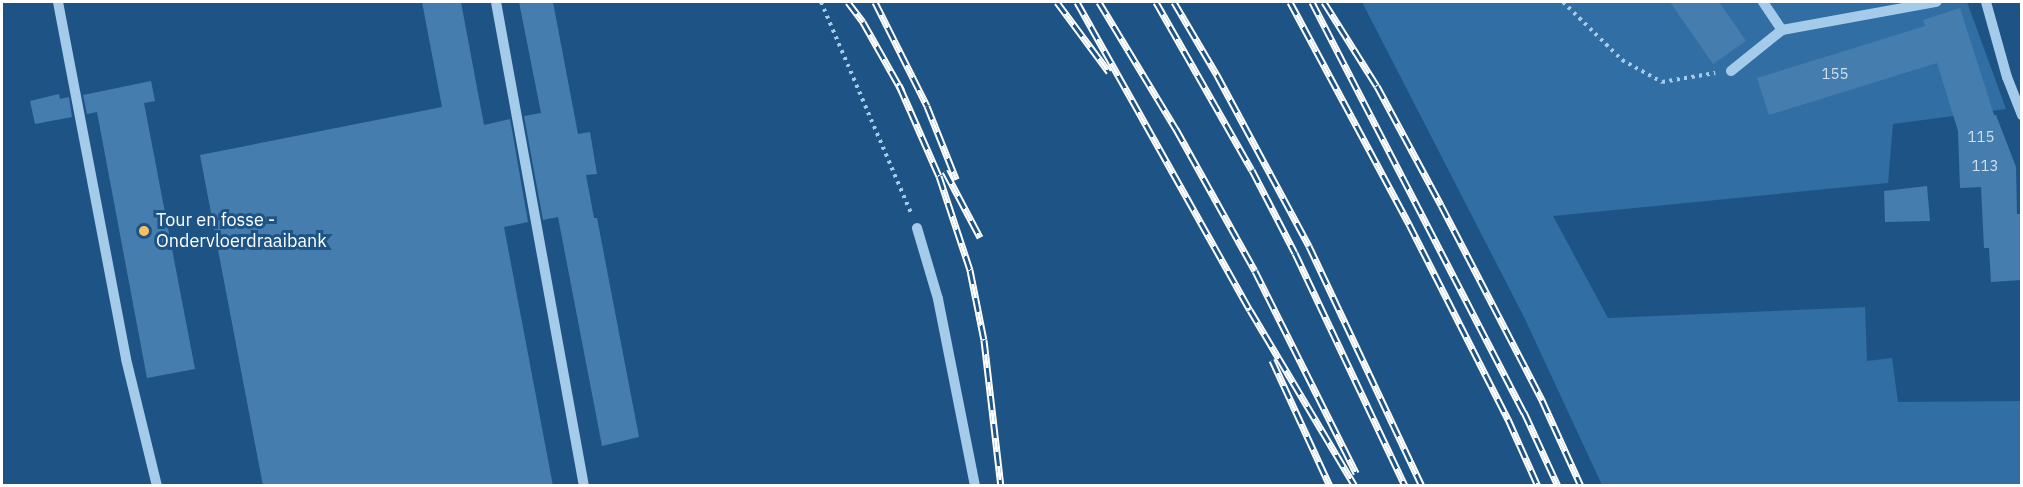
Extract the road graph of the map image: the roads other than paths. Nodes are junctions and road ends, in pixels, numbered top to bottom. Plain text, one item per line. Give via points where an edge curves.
1 (58, 2) edge
2 (496, 2) edge
3 (1763, 2) edge
4 (1936, 2) edge
5 (1986, 2) edge
6 (1782, 30) junction
7 (1731, 71) road end
8 (2022, 115) edge
9 (917, 228) road end
10 (157, 486) edge
11 (584, 486) edge
12 (975, 486) edge

1 - 10 street via 126,359
2 - 11 street
3 - 6 street
4 - 6 street
5 - 8 street
6 - 7 street
9 - 12 street via 938,299

